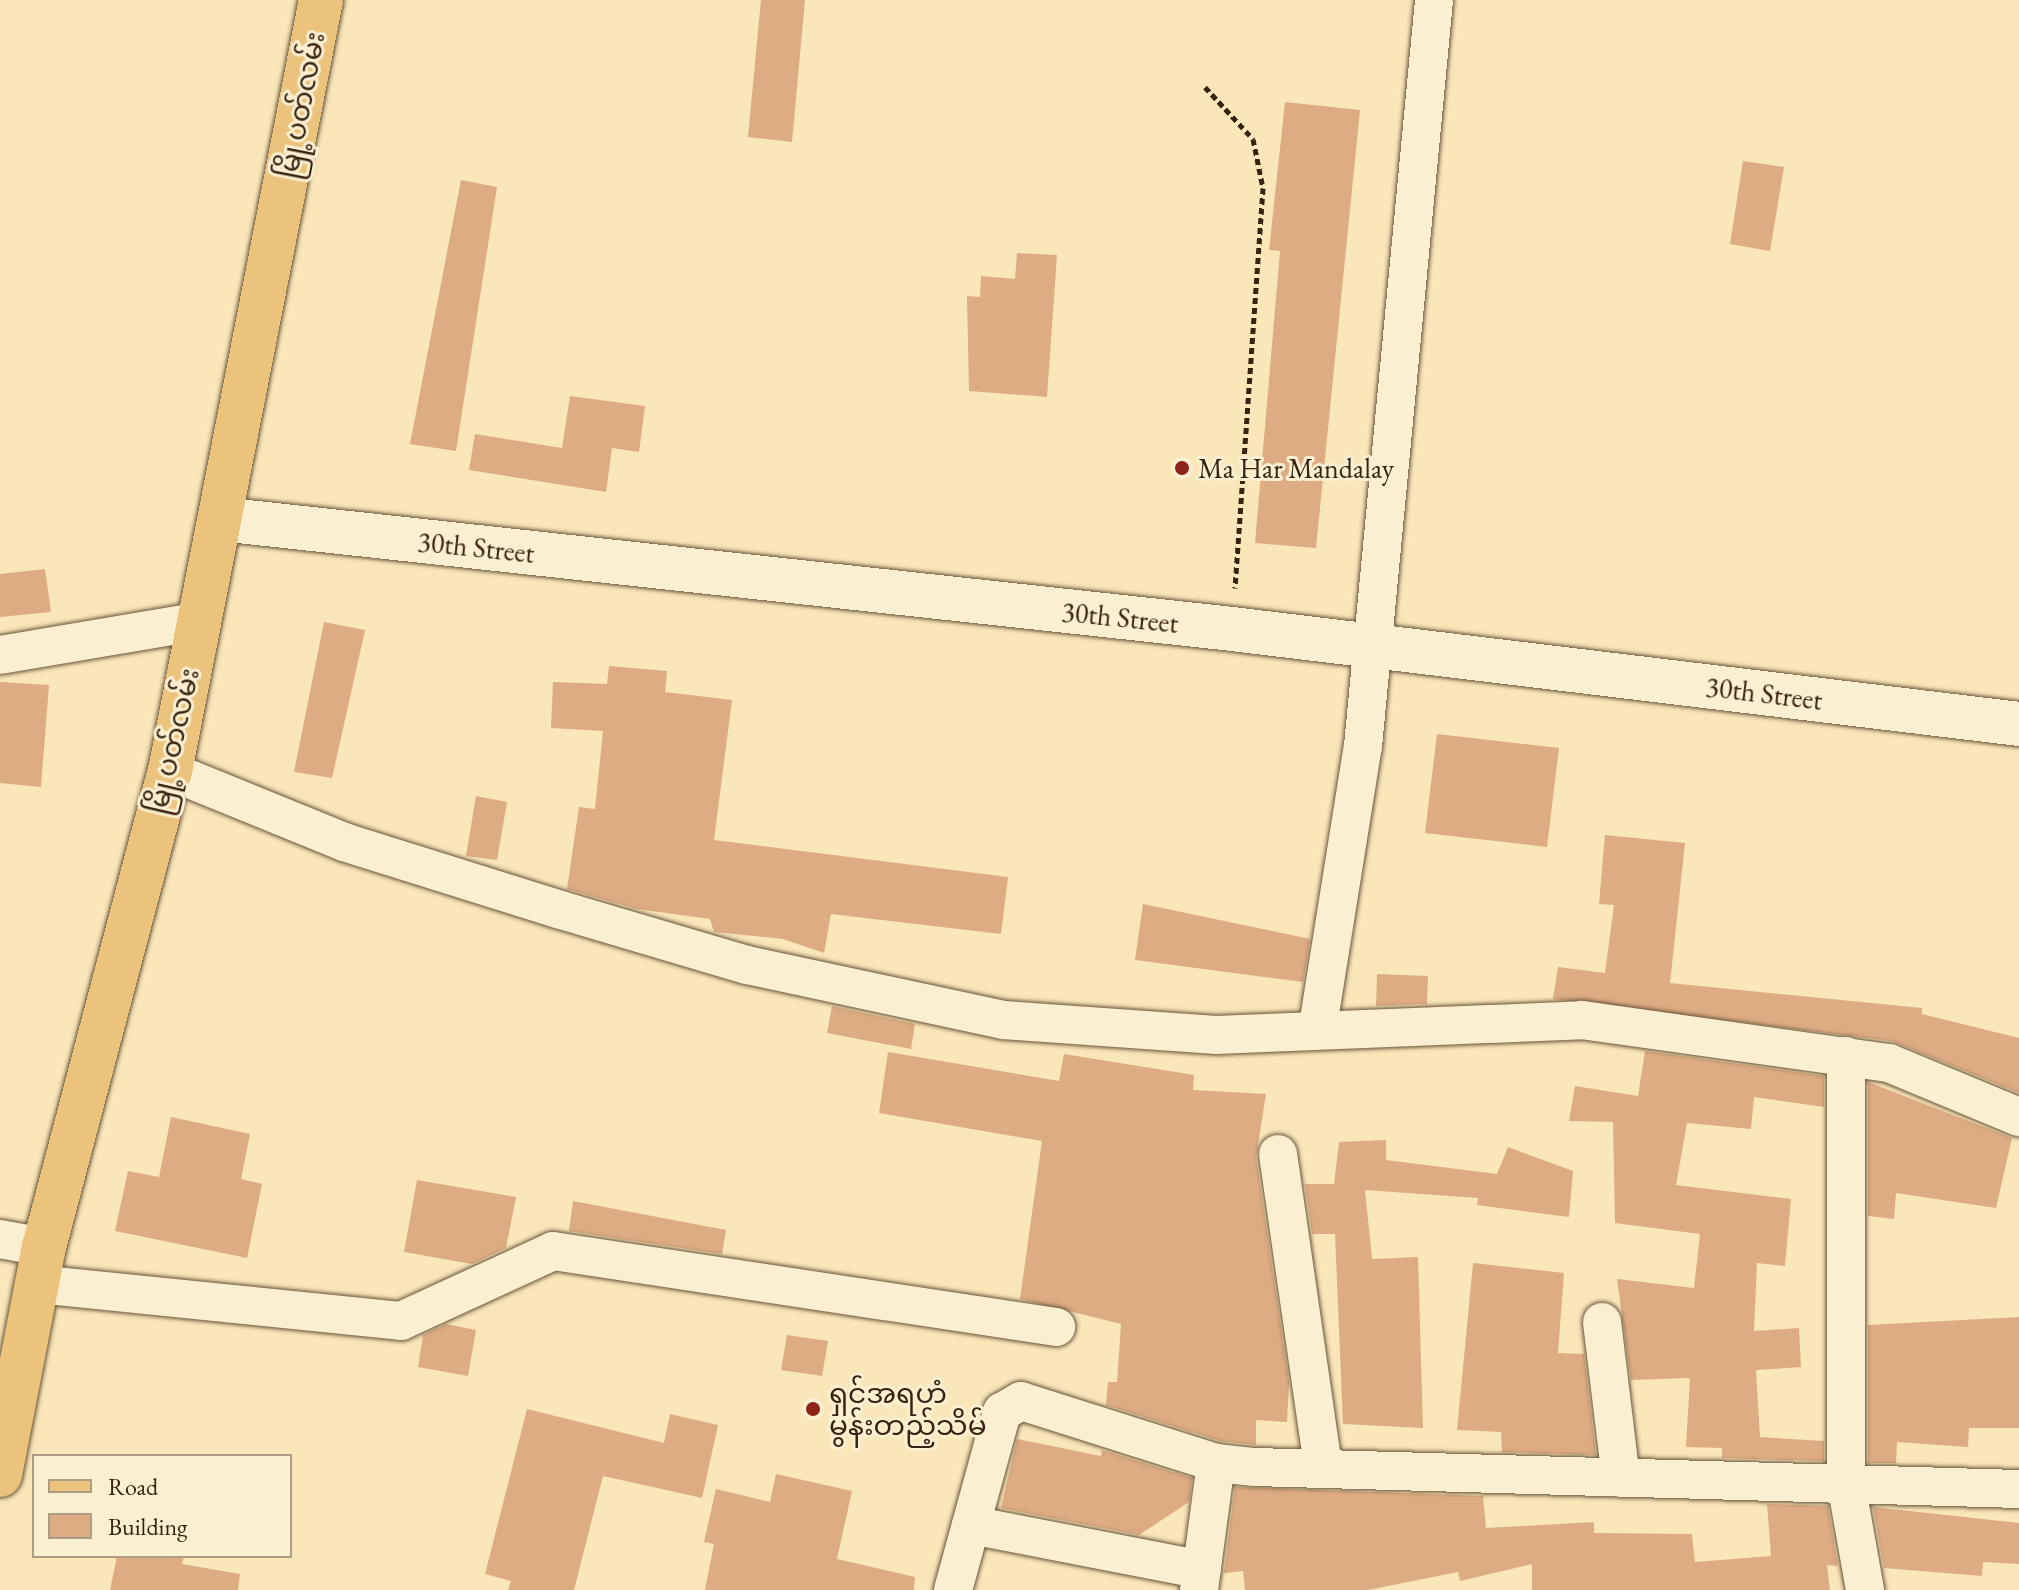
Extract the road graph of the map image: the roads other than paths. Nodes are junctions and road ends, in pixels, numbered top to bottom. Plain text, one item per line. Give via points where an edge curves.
1 (321, 0) edge
2 (1434, 0) edge
3 (220, 519) junction
4 (200, 621) junction
5 (1372, 646) junction
6 (0, 655) edge
7 (2019, 724) edge
8 (170, 771) junction
9 (1318, 1026) junction
10 (1846, 1056) junction
11 (2019, 1117) edge
12 (1278, 1154) dead end
13 (0, 1239) edge
14 (41, 1266) junction
15 (1602, 1322) dead end
16 (1056, 1327) dead end
17 (5, 1436) edge
18 (1216, 1463) junction
19 (1323, 1466) junction
20 (0, 1475) edge
21 (1621, 1478) junction
22 (1846, 1483) junction
23 (2019, 1489) edge
24 (971, 1525) junction
25 (1200, 1580) edge
26 (953, 1590) edge
27 (1865, 1590) edge

1 - 3 main road, မြို့ပတ်လမ်း
2 - 5 street
3 - 4 main road, မြို့ပတ်လမ်း
3 - 5 main road, 30th Street
4 - 6 street
4 - 8 main road, မြို့ပတ်လမ်း
5 - 7 main road, 30th Street
5 - 9 street via 1347,863
8 - 9 street via 344,842 762,969 1003,1020 1216,1035
8 - 14 main road, မြို့ပတ်လမ်း
9 - 10 street via 1582,1020
10 - 11 street via 1918,1072
10 - 22 street
12 - 19 street
13 - 14 street
14 - 16 street via 401,1321 553,1251
14 - 17 main road, မြို့ပတ်လမ်း
15 - 21 street
17 - 20 main road, မြို့ပတ်လမ်း
18 - 19 street
18 - 24 street via 1021,1401 1008,1404
18 - 25 street
19 - 21 street
21 - 22 street
22 - 23 street
22 - 27 street
24 - 25 street
24 - 26 street

